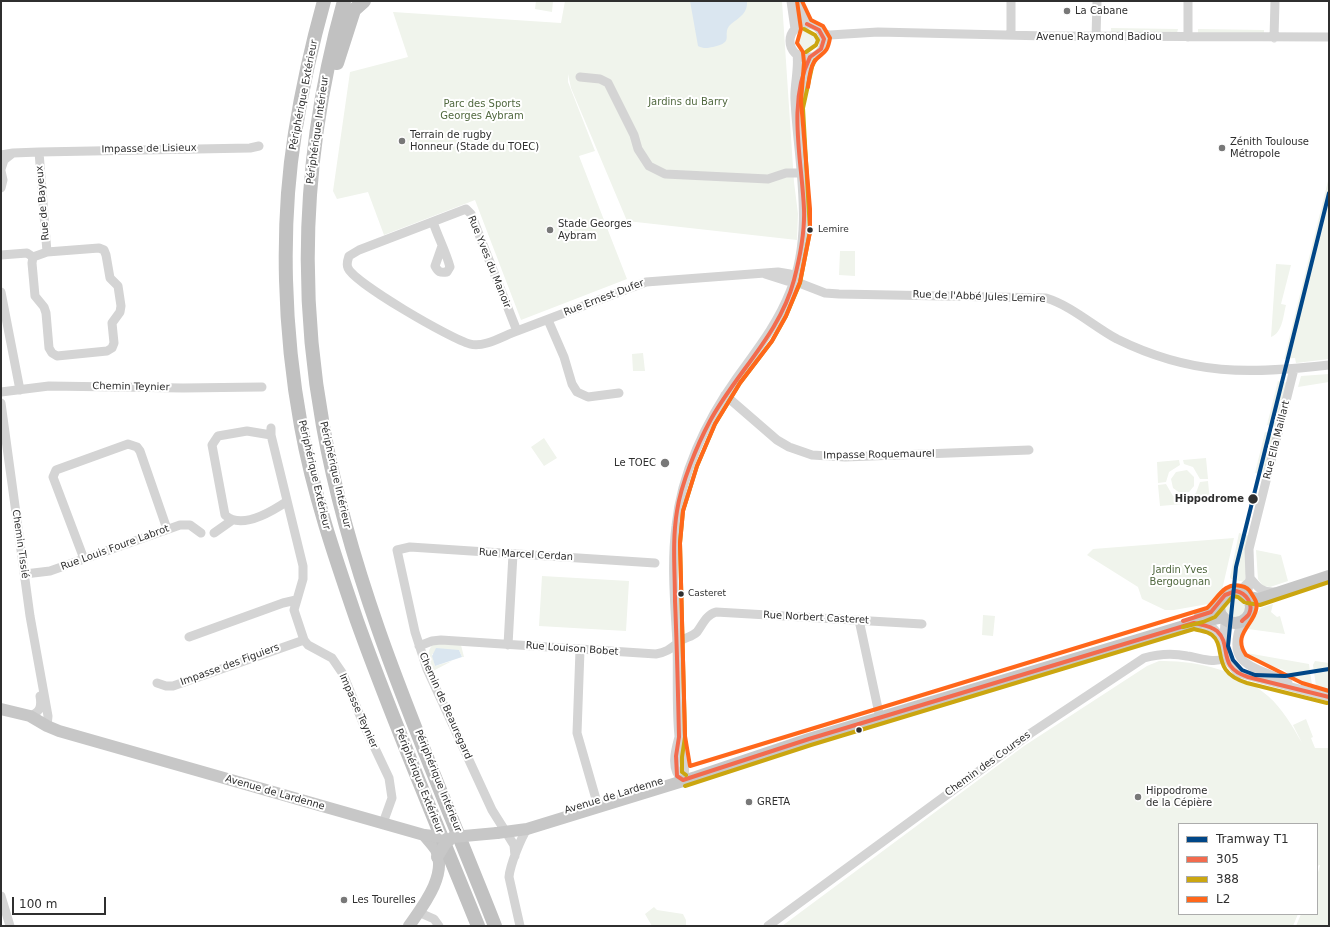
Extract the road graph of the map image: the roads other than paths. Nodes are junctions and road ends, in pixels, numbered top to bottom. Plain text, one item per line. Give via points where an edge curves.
1 (324, 1) edge
2 (344, 1) edge
3 (364, 1) edge
4 (791, 1) edge
5 (795, 1) edge
6 (1011, 1) edge
7 (1097, 1) edge
8 (1188, 1) edge
9 (1275, 1) edge
10 (807, 24) junction
11 (795, 29) junction
12 (822, 33) junction
13 (924, 34) junction
14 (1011, 36) junction
15 (1096, 37) junction
16 (1188, 37) junction
17 (1329, 37) edge
18 (1274, 38) junction
19 (1329, 41) edge
20 (823, 45) junction
21 (797, 54) junction
22 (810, 57) junction
23 (580, 77) dead end
24 (321, 106) junction
25 (796, 108) junction
26 (259, 146) dead end
27 (38, 152) junction
28 (13, 153) junction
29 (1, 156) edge
30 (1, 170) edge
31 (802, 173) junction
32 (1, 188) edge
33 (433, 222) junction
34 (442, 246) dead end
35 (47, 252) junction
36 (1, 255) edge
37 (33, 257) junction
38 (794, 281) junction
39 (1, 292) edge
40 (548, 320) junction
41 (517, 332) junction
42 (1329, 365) edge
43 (1294, 368) junction
44 (262, 387) dead end
45 (18, 390) junction
46 (1, 392) edge
47 (618, 393) dead end
48 (725, 395) junction
49 (1, 403) edge
50 (1029, 450) dead end
51 (286, 502) junction
52 (231, 521) junction
53 (167, 529) junction
54 (214, 533) dead end
55 (201, 534) dead end
56 (397, 550) joint
57 (513, 554) junction
58 (84, 559) junction
59 (655, 563) dead end
60 (25, 574) junction
61 (1329, 576) edge
62 (1250, 580) junction
63 (1329, 582) edge
64 (1277, 592) junction
65 (1246, 598) junction
66 (296, 600) junction
67 (1219, 604) junction
68 (710, 614) joint
69 (1224, 619) junction
70 (859, 620) junction
71 (1242, 621) junction
72 (1194, 623) junction
73 (922, 624) dead end
74 (189, 637) dead end
75 (304, 640) junction
76 (1224, 642) junction
77 (508, 645) junction
78 (677, 645) junction
79 (419, 646) junction
80 (580, 650) junction
81 (1226, 658) junction
82 (157, 683) dead end
83 (41, 684) junction
84 (1300, 689) junction
85 (1329, 698) edge
86 (1, 709) edge
87 (1, 716) edge
88 (30, 716) junction
89 (879, 716) junction
90 (47, 726) junction
91 (682, 777) junction
92 (597, 804) junction
93 (383, 823) junction
94 (515, 831) junction
95 (424, 836) junction
96 (448, 837) junction
97 (437, 854) junction
98 (515, 856) junction
99 (1, 896) edge
100 (418, 912) junction
101 (10, 926) edge
102 (409, 926) edge
103 (439, 926) edge
104 (478, 926) edge
105 (495, 926) edge
106 (520, 926) edge
107 (768, 926) edge

1 - 104 highway, Périphérique Extérieur via 301,99 289,193 287,258 290,336 301,425 314,483 340,575
2 - 24 highway, Périphérique Intérieur via 329,56
3 - 24 highway via 354,10
4 - 11 street
5 - 10 street
6 - 14 street
7 - 15 street
8 - 16 street
9 - 18 street
10 - 11 street
10 - 12 street via 816,27
11 - 21 street via 791,45
12 - 13 street, Avenue Raymond Badiou via 830,36 878,32
12 - 20 street
13 - 14 street, Avenue Raymond Badiou
13 - 20 street, Avenue Raymond Badiou via 856,36 830,40
14 - 15 street, Avenue Raymond Badiou
15 - 16 street, Avenue Raymond Badiou
16 - 18 street, Avenue Raymond Badiou
17 - 18 street, Avenue Raymond Badiou
18 - 19 street, Avenue Raymond Badiou
20 - 22 street via 818,53
21 - 22 street
21 - 25 street
22 - 25 street
23 - 31 street via 600,79 608,83 634,135 638,149 649,166 665,174 768,179 786,173
24 - 105 highway, Périphérique Intérieur via 308,210 308,275 317,392 330,462 355,554 382,636
25 - 31 street
26 - 27 street, Impasse de Lisieux
27 - 28 street, Rue de Bayeux
27 - 35 street, Rue de Bayeux
28 - 29 street, Rue de Bayeux
28 - 30 street via 4,160
30 - 32 street
31 - 38 street via 804,232
33 - 34 street
33 - 41 street, Rue Yves du Manoir via 461,211 469,211
33 - 41 street, Rue Yves du Manoir via 359,250 350,256 348,268 363,282 410,312 470,344 479,345
35 - 37 street
35 - 37 street, Rue de Bayeux via 99,248 104,250 110,278 118,286 121,306 112,323 112,348 106,351 57,356 52,353 49,348 46,313 35,296
36 - 37 street via 27,253
38 - 40 street, Rue Ernest Dufer via 790,274 785,273 646,282
38 - 43 street, Rue de l'Abbé Jules Lemire via 825,293 839,294 1046,298 1060,303 1118,339 1183,363 1233,371
38 - 48 street via 766,338
39 - 45 street
40 - 41 street, Rue Ernest Dufer
40 - 47 street via 577,392 588,396
42 - 43 street, Rue de l'Abbé Jules Lemire
43 - 62 street, Rue Ella Maillart via 1249,549
44 - 45 street, Chemin Teynier via 49,386
45 - 46 street, Chemin Teynier
48 - 50 street, Impasse Roquemaurel via 777,440 812,455 845,457
48 - 78 street via 700,443 684,484 678,510 674,544
49 - 60 street, Chemin Tissié
51 - 52 street via 269,513 239,522
51 - 52 street via 271,432 247,431 218,436 212,445 225,515
51 - 66 street via 304,573
52 - 54 street
53 - 55 street, Rue Louis Foure Labrot via 180,524 190,525
53 - 58 street, Rue Louis Foure Labrot
53 - 58 street via 137,447 128,444 56,470 53,477
56 - 57 street, Rue Marcel Cerdan via 410,547
56 - 79 street, Chemin de Beauregard
57 - 59 street, Rue Marcel Cerdan
57 - 77 street
58 - 60 street, Rue Louis Foure Labrot via 50,571
60 - 83 street, Chemin Tissié
61 - 64 main road
62 - 64 street via 1263,591
62 - 65 street, Rue Ella Maillart
63 - 65 main road via 1262,603
64 - 65 main road via 1259,599
65 - 67 main road via 1233,591 1225,595
65 - 71 main road via 1248,617
66 - 74 street
66 - 75 street via 294,610
67 - 69 main road
67 - 89 main road, Avenue de Lardenne via 1210,613
68 - 70 street, Rue Norbert Casteret via 716,612
68 - 78 street, Rue Louison Bobet via 696,633
69 - 71 main road via 1234,623
69 - 72 main road, Avenue de Lardenne
69 - 76 street
70 - 73 street, Rue Norbert Casteret
70 - 89 street
71 - 84 street via 1236,644 1239,657 1246,663
72 - 76 street via 1214,628
72 - 89 main road, Avenue de Lardenne
75 - 82 street, Impasse des Figuiers via 173,686
75 - 93 street, Impasse Teynier via 308,645 332,658 337,665 390,778 392,798
76 - 81 street
77 - 79 street, Rue Louison Bobet via 441,640
77 - 80 street, Rue Louison Bobet
78 - 80 street, Rue Louison Bobet via 656,654
78 - 91 street
79 - 94 street, Chemin de Beauregard via 427,669 496,818
80 - 92 street via 577,733
81 - 84 street via 1238,673
81 - 107 street, Chemin des Courses via 1213,661 1185,655 1162,654 1144,658 1030,733
83 - 88 street, Chemin Tissié via 40,708 38,713
83 - 90 street, Chemin Tissié via 48,716
84 - 85 street
86 - 88 main road, Avenue de Lardenne
87 - 90 main road, Avenue de Lardenne
88 - 90 main road, Avenue de Lardenne
89 - 91 main road, Avenue de Lardenne
90 - 93 main road, Avenue de Lardenne
91 - 92 main road, Avenue de Lardenne
92 - 94 main road, Avenue de Lardenne
93 - 95 main road, Avenue de Lardenne
94 - 96 main road, Avenue de Lardenne, bridge
94 - 98 street
94 - 98 street
95 - 96 main road, Avenue de Lardenne, bridge
95 - 97 main road
96 - 97 main road, bridge
97 - 100 main road via 437,875 431,893
98 - 106 street via 509,877
99 - 101 street
100 - 102 main road
100 - 103 street via 434,919

